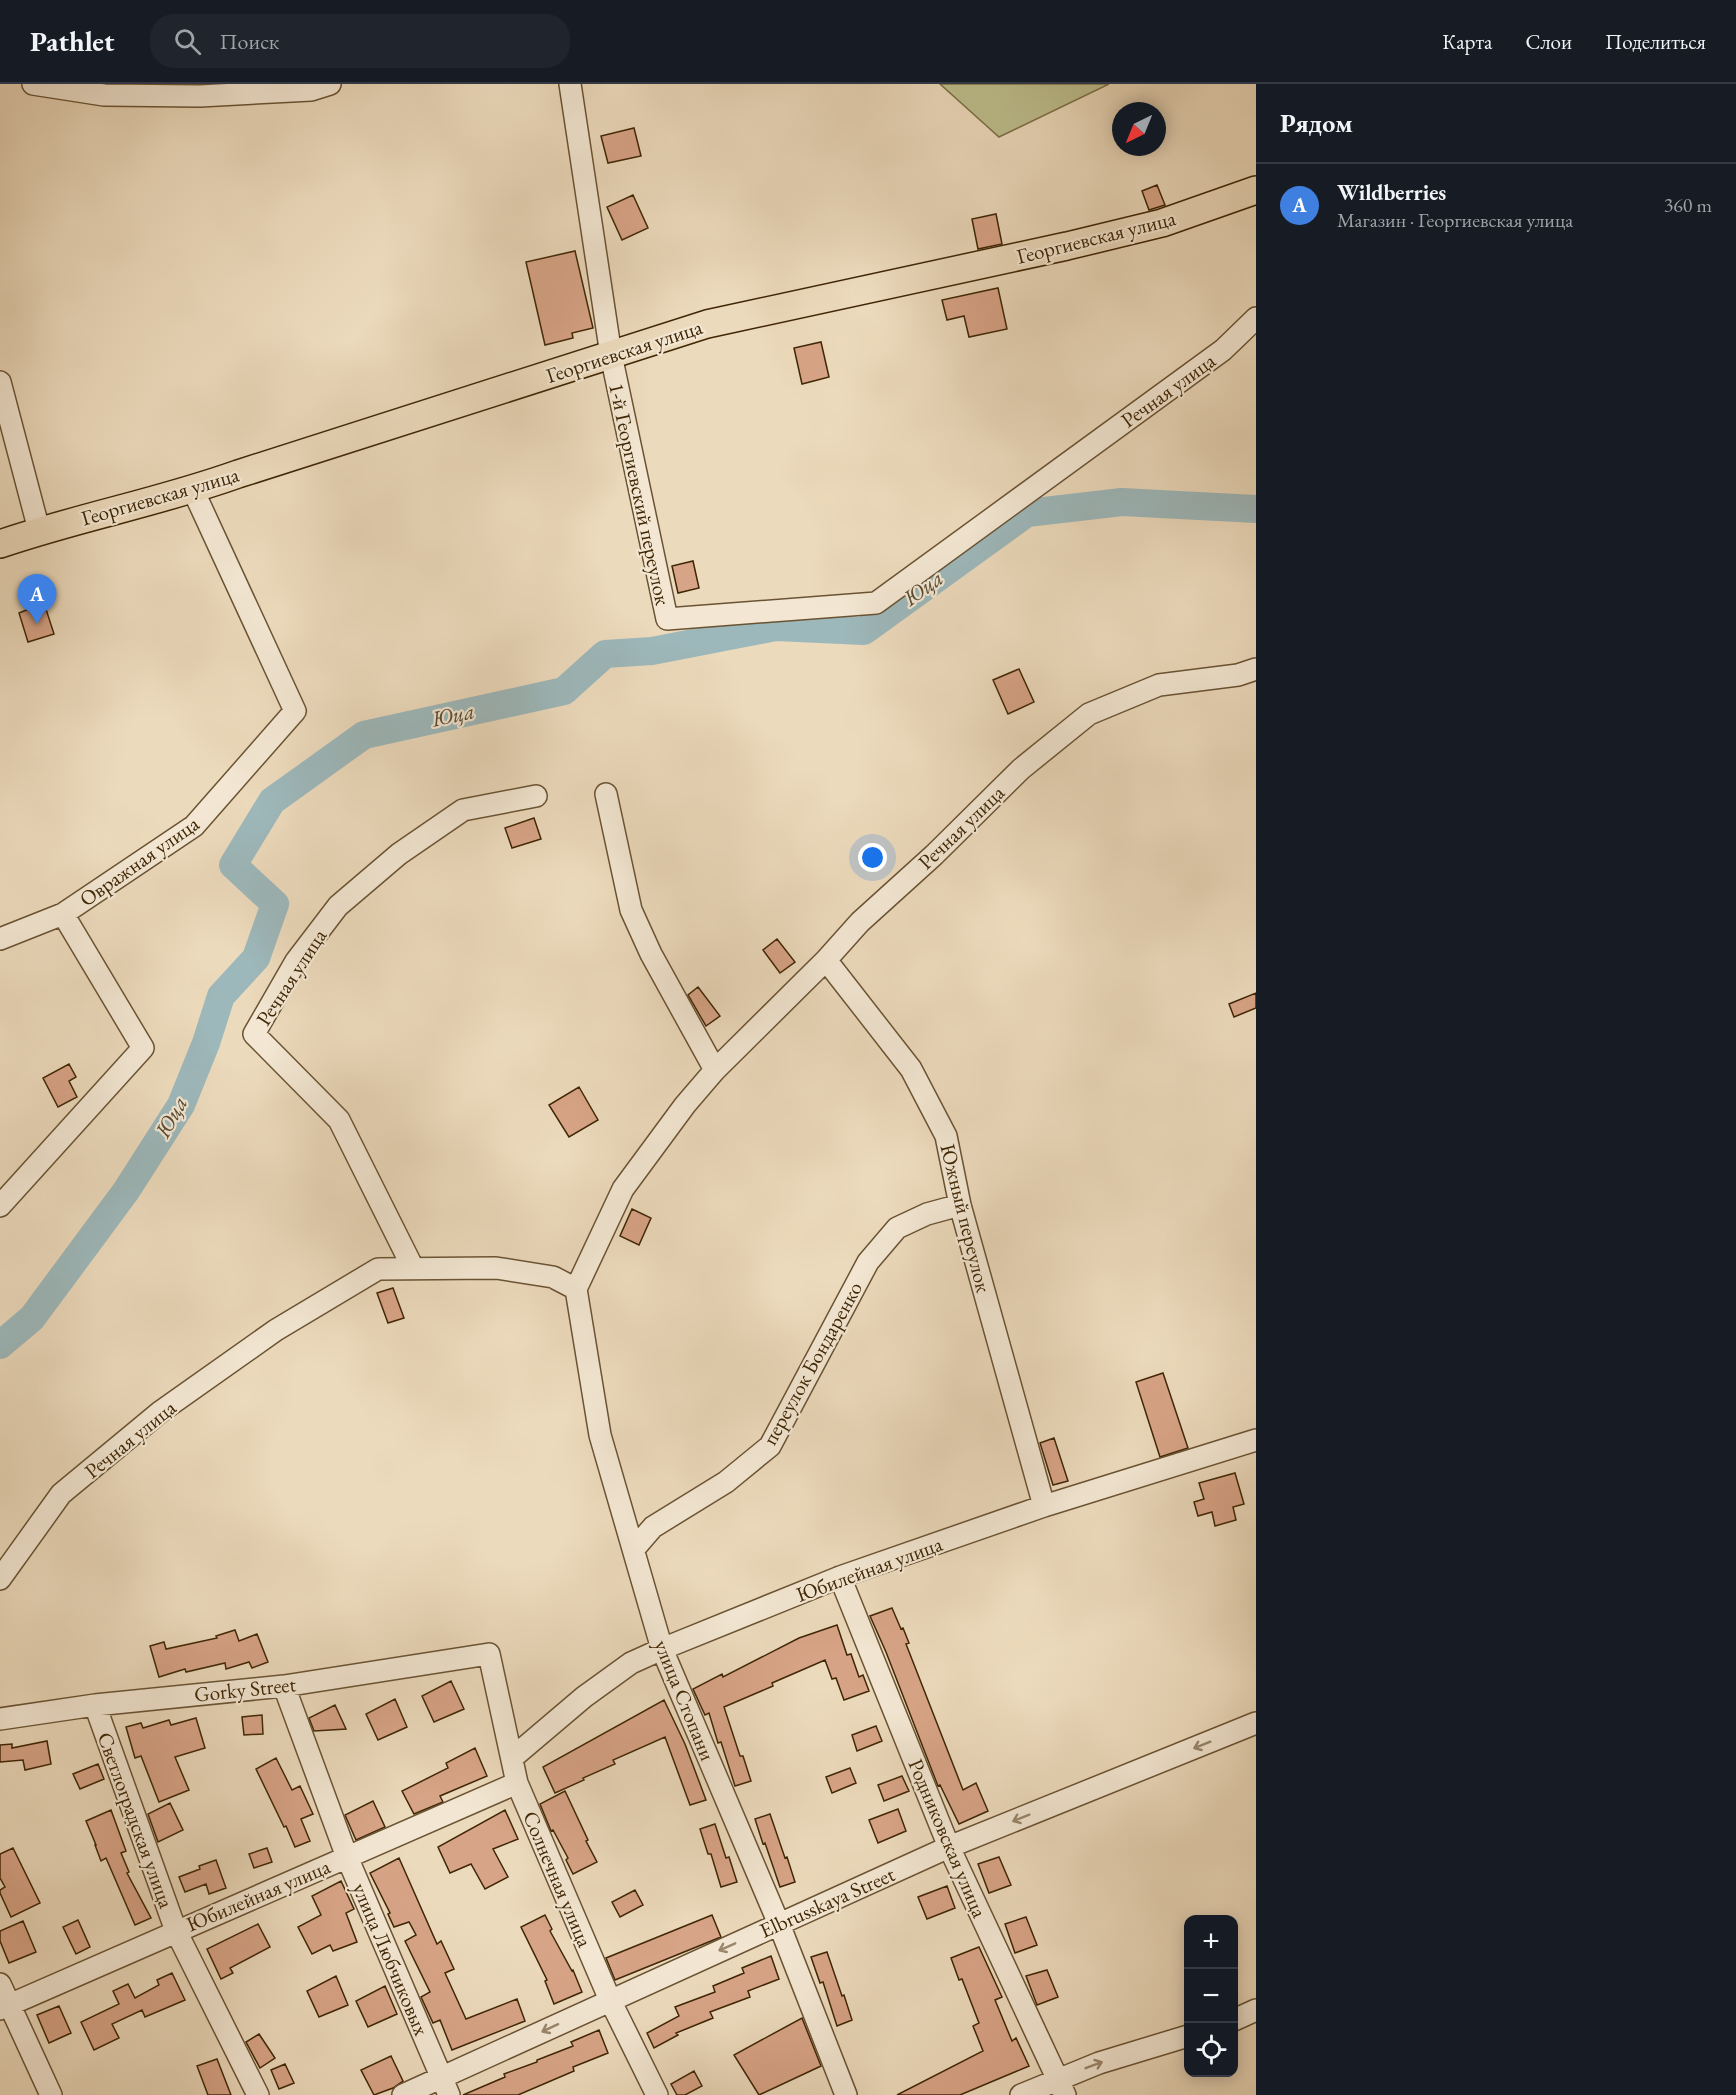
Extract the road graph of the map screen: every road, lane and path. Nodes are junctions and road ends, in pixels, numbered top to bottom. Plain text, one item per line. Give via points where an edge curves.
1 (33, 84) edge
2 (330, 84) edge
3 (570, 84) edge
4 (1256, 190) edge
5 (1256, 318) edge
6 (611, 355) junction
7 (0, 382) edge
8 (193, 490) junction
9 (39, 530) junction
10 (0, 544) edge
11 (667, 619) joint
12 (1256, 669) edge
13 (606, 794) dead end
14 (536, 796) dead end
15 (63, 914) junction
16 (0, 939) edge
17 (826, 960) junction
18 (715, 1070) junction
19 (960, 1205) junction
20 (0, 1206) edge
21 (413, 1268) junction
22 (576, 1289) junction
23 (1256, 1440) edge
24 (1044, 1506) junction
25 (634, 1549) junction
26 (840, 1577) junction
27 (0, 1579) edge
28 (662, 1649) junction
29 (489, 1654) joint
30 (284, 1686) junction
31 (95, 1705) junction
32 (0, 1719) edge
33 (1256, 1723) edge
34 (512, 1758) junction
35 (517, 1783) junction
36 (949, 1847) junction
37 (347, 1857) junction
38 (779, 1924) junction
39 (176, 1931) junction
40 (0, 1984) edge
41 (610, 2000) junction
42 (5, 2007) edge
43 (1256, 2010) edge
44 (1238, 2018) edge
45 (1184, 2037) edge
46 (445, 2087) edge
47 (1062, 2087) edge
48 (51, 2095) edge
49 (258, 2095) edge
50 (403, 2095) edge
51 (657, 2095) edge
52 (846, 2095) edge
53 (1021, 2095) edge

1 - 2 street via 104,95 200,96 311,90
3 - 6 street, 1-й Георгиевский переулок
4 - 6 main road, Георгиевская улица via 1162,223 707,324
5 - 11 street, Речная улица via 1223,350 876,603
6 - 8 main road, Георгиевская улица
6 - 11 street, 1-й Георгиевский переулок
7 - 9 street
8 - 9 main road, Георгиевская улица
8 - 15 street, Овражная улица via 296,711 194,826
9 - 10 main road, Георгиевская улица
12 - 17 street, Речная улица via 1159,685 1089,714 1021,769 860,922
13 - 18 street via 631,910
14 - 21 street, Речная улица via 463,810 399,854 338,906 296,961 254,1034 339,1120
15 - 16 street
15 - 20 street, Овражная улица via 143,1048
17 - 18 street, Речная улица
17 - 19 street, Южный переулок via 911,1069 946,1136
18 - 22 street, Речная улица via 623,1189
19 - 24 street, Южный переулок
19 - 25 street, переулок Бондаренко via 897,1228 867,1262 770,1446 726,1482 653,1527
21 - 22 street, Речная улица via 496,1268 553,1277
21 - 27 street, Речная улица via 378,1269 276,1330 160,1412 62,1494
22 - 25 street, улица Стопани via 600,1435
23 - 24 street, Юбилейная улица
24 - 26 street, Юбилейная улица
25 - 28 street, улица Стопани
26 - 28 street, Юбилейная улица
26 - 36 street, Родниковская улица
28 - 34 street, Юбилейная улица via 632,1663 584,1697
28 - 38 street, улица Стопани
29 - 30 street, Gorky Street
29 - 34 street, Солнечная улица
30 - 31 street, Gorky Street
30 - 37 street, улица Любчиковых
31 - 32 street, Gorky Street
31 - 39 street, Светлоградская улица
33 -> 36 street, Elbrusskaya Street
34 - 35 street, Солнечная улица
35 - 37 street, Юбилейная улица
35 - 41 street, Солнечная улица
36 - 38 street, Elbrusskaya Street
36 - 47 street, Родниковская улица
37 - 39 street, Юбилейная улица
37 - 46 street, улица Любчиковых
38 -> 41 street, Elbrusskaya Street
38 - 52 street, улица Стопани
39 - 42 street, Юбилейная улица
39 - 49 street, Светлоградская улица
40 - 42 street
41 -> 46 street, Elbrusskaya Street
41 - 51 street, Солнечная улица
42 - 48 street
43 - 44 street
47 -> 45 street via 1099,2063
46 - 50 street, Elbrusskaya Street
47 - 53 street

